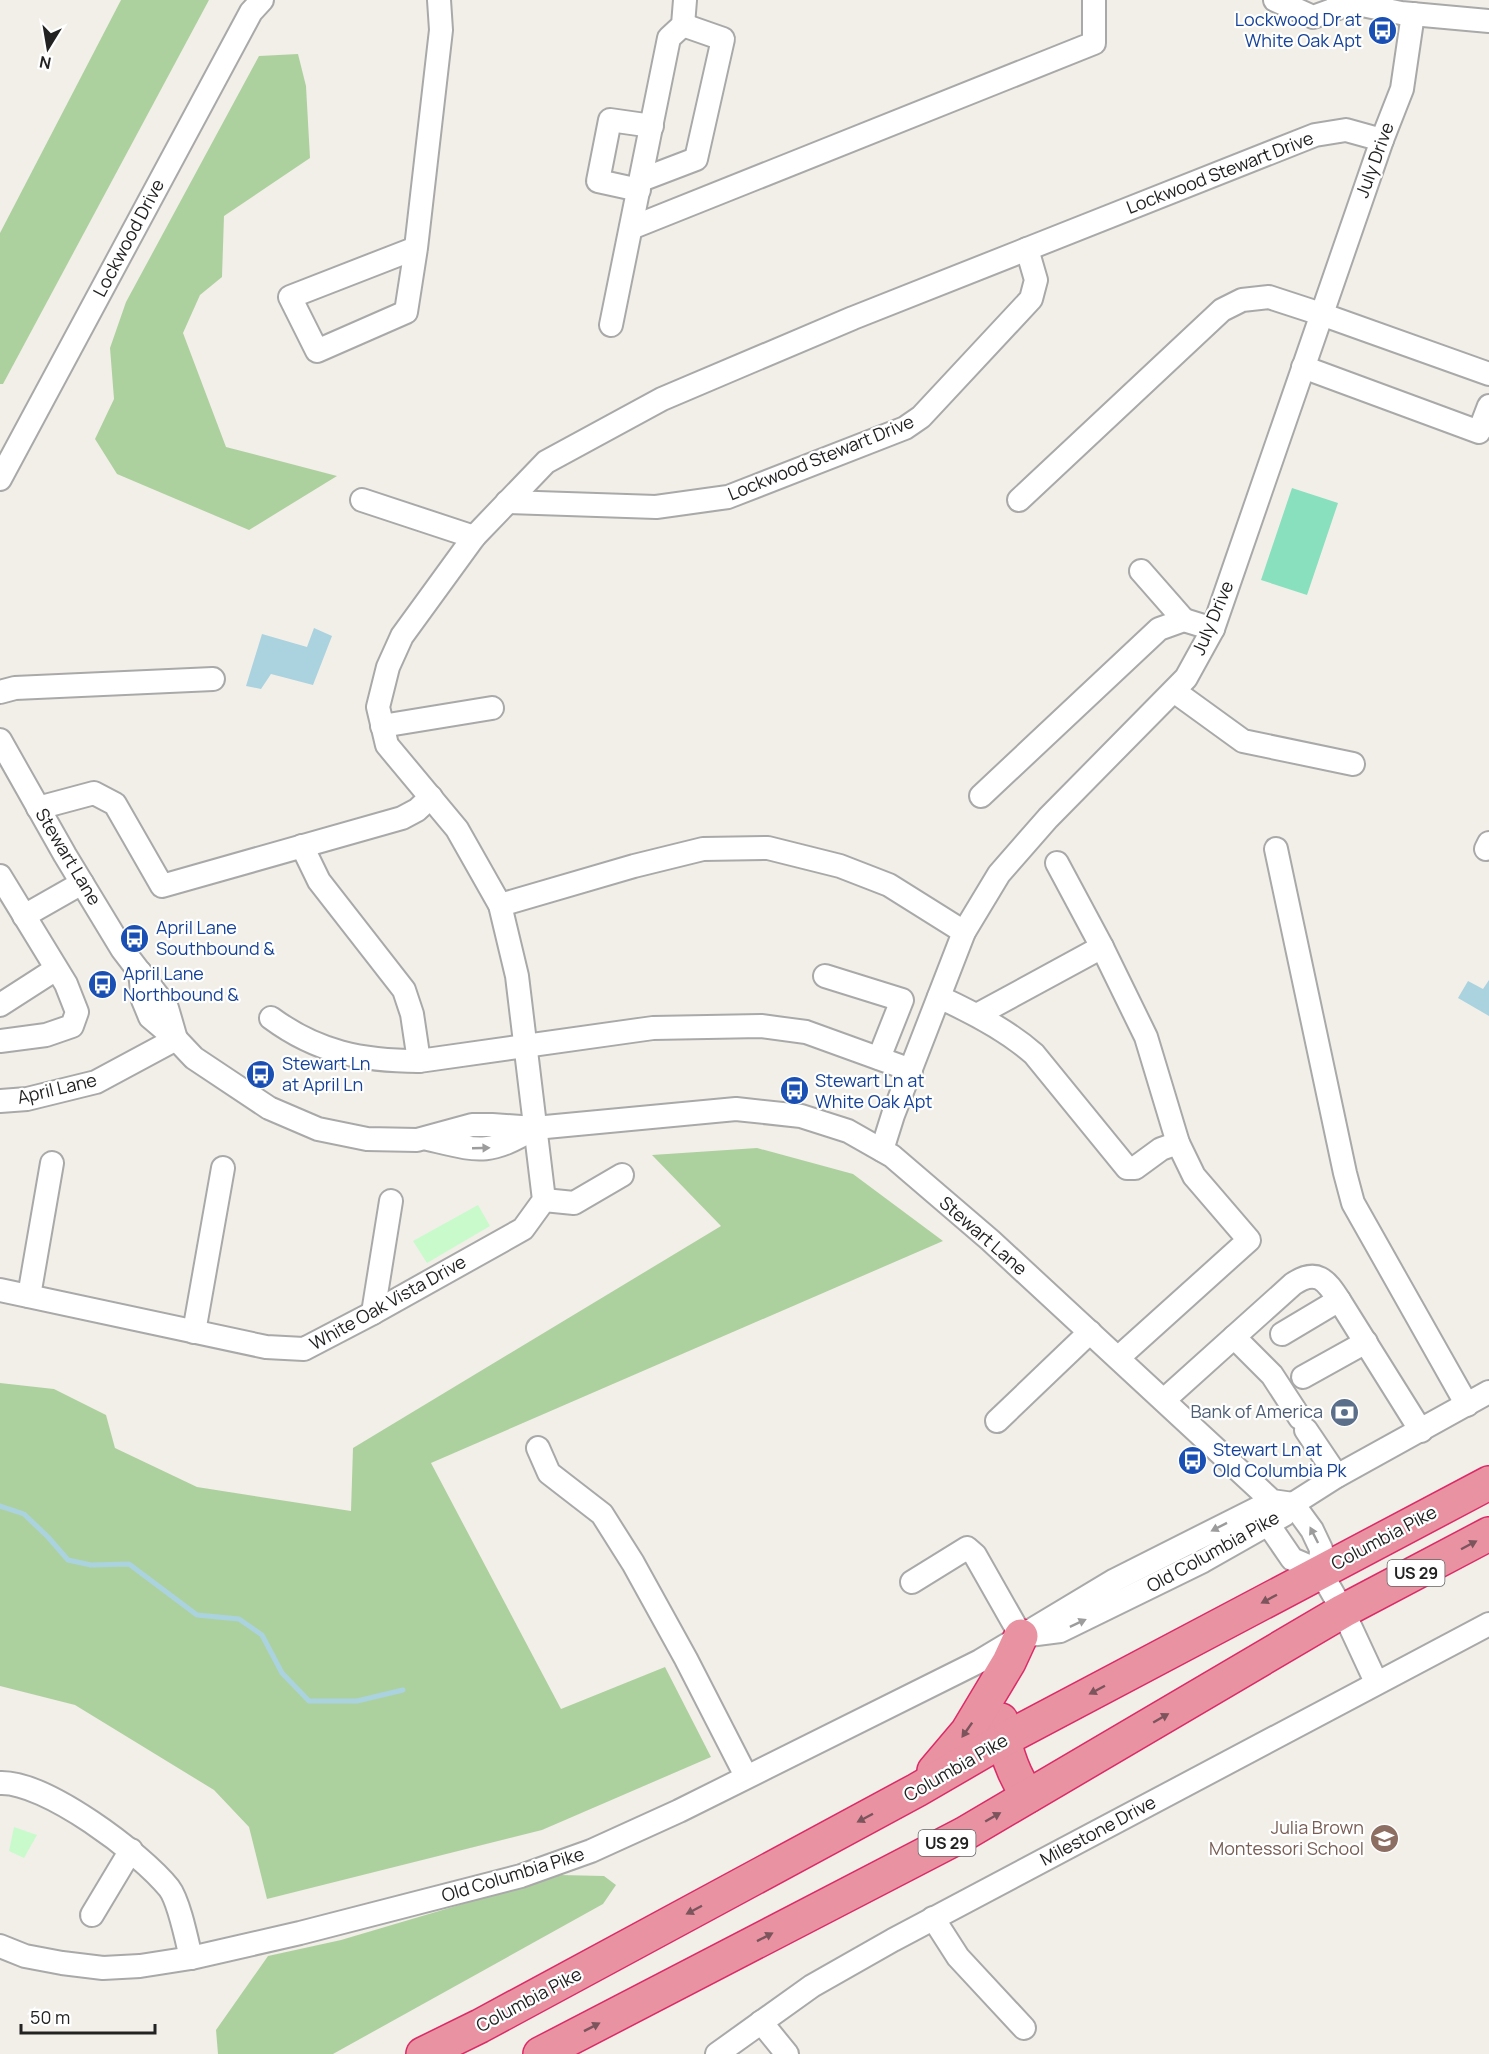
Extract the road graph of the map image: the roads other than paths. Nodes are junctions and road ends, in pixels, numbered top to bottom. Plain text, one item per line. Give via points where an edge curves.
1 (262, 0) edge
2 (439, 0) edge
3 (685, 0) edge
4 (1094, 0) edge
5 (1275, 0) edge
6 (1345, 1) edge
7 (1413, 14) junction
8 (1489, 21) edge
9 (683, 25) junction
10 (652, 126) junction
11 (1382, 140) junction
12 (640, 185) junction
13 (631, 228) junction
14 (416, 248) junction
15 (1027, 249) junction
16 (1322, 314) junction
17 (611, 325) dead end
18 (1303, 367) junction
19 (1489, 374) edge
20 (1489, 406) edge
21 (0, 479) edge
22 (362, 500) dead end
23 (1020, 500) dead end
24 (507, 502) junction
25 (474, 537) junction
26 (1141, 571) dead end
27 (1184, 620) junction
28 (1213, 629) junction
29 (213, 679) dead end
30 (1174, 691) junction
31 (0, 692) edge
32 (492, 708) dead end
33 (382, 726) junction
34 (0, 740) edge
35 (1353, 764) dead end
36 (981, 796) dead end
37 (430, 797) junction
38 (38, 808) junction
39 (302, 846) junction
40 (1276, 849) dead end
41 (1057, 863) dead end
42 (0, 876) edge
43 (82, 883) junction
44 (501, 905) junction
45 (24, 915) junction
46 (964, 932) junction
47 (1102, 947) junction
48 (57, 969) junction
49 (825, 976) dead end
50 (939, 996) junction
51 (0, 1005) edge
52 (977, 1015) junction
53 (270, 1018) dead end
54 (176, 1040) junction
55 (0, 1041) edge
56 (525, 1048) junction
57 (879, 1058) junction
58 (419, 1061) junction
59 (910, 1070) junction
60 (0, 1101) edge
61 (535, 1128) junction
62 (1178, 1143) junction
63 (882, 1150) junction
64 (52, 1162) dead end
65 (224, 1168) dead end
66 (622, 1175) dead end
67 (544, 1200) junction
68 (391, 1201) dead end
69 (0, 1290) edge
70 (29, 1296) junction
71 (1340, 1300) junction
72 (373, 1313) junction
73 (194, 1332) junction
74 (1090, 1332) junction
75 (1282, 1334) dead end
76 (1234, 1337) junction
77 (1366, 1342) junction
78 (1118, 1358) junction
79 (1303, 1377) dead end
80 (1489, 1392) edge
81 (1164, 1400) junction
82 (1467, 1405) junction
83 (997, 1421) dead end
84 (1421, 1431) junction
85 (538, 1448) dead end
86 (1337, 1476) junction
87 (1489, 1483) edge
88 (1282, 1502) junction
89 (1268, 1524) junction
90 (1489, 1534) edge
91 (1320, 1571) junction
92 (912, 1582) dead end
93 (1343, 1611) junction
94 (1489, 1624) edge
95 (1015, 1649) junction
96 (1376, 1682) junction
97 (1003, 1740) junction
98 (746, 1776) junction
99 (0, 1783) edge
100 (917, 1790) junction
101 (1028, 1796) junction
102 (131, 1850) junction
103 (92, 1915) dead end
104 (933, 1918) junction
105 (0, 1946) edge
106 (191, 1958) junction
107 (761, 2022) junction
108 (1024, 2028) dead end
109 (423, 2054) edge
110 (540, 2054) edge
111 (717, 2054) edge
112 (787, 2054) edge

1 - 21 street, Lockwood Drive via 251,12
2 - 14 street via 441,30
3 - 9 street
4 - 13 street via 1094,43
5 - 6 street via 1313,17
6 - 7 street
7 - 8 street
7 - 11 street, July Drive via 1402,89
9 - 10 street via 669,38
9 - 12 street via 723,39 696,159
10 - 12 street
10 - 12 street via 610,120 598,181
11 - 15 street, Lockwood Stewart Drive via 1346,130 1315,135
11 - 16 street, July Drive
12 - 13 street
13 - 17 street
14 - 14 street via 406,312 318,351 290,297
15 - 24 street, Lockwood Stewart Drive via 662,399 546,462
15 - 24 street, Lockwood Stewart Drive via 1036,280 1031,299 921,417 905,428 728,497 656,507
16 - 18 street, July Drive
16 - 19 street
16 - 23 street via 1269,297 1242,300 1222,310
18 - 20 street via 1479,432
18 - 28 street, July Drive
22 - 25 street
24 - 25 street, Lockwood Stewart Drive
25 - 33 street, Lockwood Stewart Drive via 402,636 388,667 378,707
26 - 27 street
27 - 28 street
27 - 36 street via 1159,629
28 - 30 street, July Drive via 1186,678
29 - 31 street via 15,688
30 - 35 street via 1243,741
30 - 46 street, July Drive via 1048,818 999,874
32 - 33 street
33 - 37 street, Lockwood Stewart Drive via 387,745
34 - 38 street, Stewart Lane
37 - 39 street via 402,818
37 - 44 street, Lockwood Stewart Drive via 457,829
38 - 39 street via 94,793 115,804 162,886
38 - 43 street, Stewart Lane
39 - 58 street via 319,881 404,990
40 - 82 street via 1353,1203
41 - 47 street
42 - 45 street
43 - 45 street
43 - 54 street, Stewart Lane via 140,972 143,1000 150,1017
44 - 46 street via 704,849 768,848 840,866 889,885
44 - 56 street, Lockwood Stewart Drive via 517,976
45 - 48 street
46 - 50 street, July Drive
47 - 52 street
47 - 62 street via 1146,1037
48 - 51 street
48 - 55 street via 77,1012 72,1026 46,1035
49 - 57 street via 902,1000
50 - 52 street
50 - 59 street, July Drive
52 - 62 street via 1034,1054 1127,1168 1135,1168 1161,1149
53 - 58 street via 322,1048 388,1061
54 - 60 street, April Lane via 96,1082 27,1099
54 - 61 street, Stewart Lane via 194,1058 269,1108 318,1129 367,1139 425,1138 476,1150 511,1142
56 - 57 street via 653,1028 761,1026 806,1032
56 - 58 street
56 - 61 street, Lockwood Stewart Drive
57 - 59 street
59 - 63 street, July Drive
61 - 63 street, Stewart Lane via 736,1109 801,1116 848,1131
61 - 67 street
62 - 78 street via 1194,1176 1249,1240
63 - 74 street, Stewart Lane via 990,1240
64 - 70 street
65 - 73 street
66 - 67 street via 574,1203
67 - 72 street, White Oak Vista Drive via 523,1229
68 - 72 street
69 - 70 street, White Oak Vista Drive
70 - 73 street, White Oak Vista Drive
71 - 75 street
71 - 76 street via 1328,1283 1317,1276 1304,1277
71 - 77 street
72 - 73 street, White Oak Vista Drive via 304,1349 266,1347
74 - 78 street, Stewart Lane
74 - 83 street
76 - 81 street
76 - 86 street via 1272,1375
77 - 79 street
77 - 84 street
78 - 81 street, Stewart Lane
80 - 82 street, Old Columbia Pike
81 - 88 street, Stewart Lane
82 - 84 street, Old Columbia Pike
84 - 86 street, Old Columbia Pike
85 - 98 street via 549,1473 602,1514 627,1553
86 - 88 street, Old Columbia Pike
87 - 91 highway, Columbia Pike / US 29
88 - 89 street, Old Columbia Pike via 1284,1515
91 -> 88 street, Stewart Lane via 1321,1549 1312,1530
88 -> 95 street, Old Columbia Pike via 1115,1580
89 - 91 street via 1292,1559
95 -> 89 street, Old Columbia Pike via 1194,1566
93 -> 90 highway, US 29
91 - 93 street, Stewart Lane
91 -> 97 highway, Columbia Pike / US 29
92 - 95 street via 967,1548 975,1556
93 - 96 street, Stewart Lane
101 -> 93 highway, US 29
94 - 96 street, Milestone Drive
95 - 97 highway via 1000,1715
95 - 98 street, Old Columbia Pike via 980,1661
95 -> 100 highway via 967,1732
96 - 104 street, Milestone Drive
97 - 100 highway, Columbia Pike / US 29
97 - 101 highway via 1017,1780
98 - 106 street, Old Columbia Pike via 591,1851 521,1876
99 - 102 street via 11,1782 58,1801
100 -> 109 highway, Columbia Pike / US 29
110 -> 101 highway, US 29 via 953,1840
102 - 103 street
102 - 106 street via 170,1890
104 - 107 street, Milestone Drive via 812,1986
104 - 108 street via 957,1957
105 - 106 street, Old Columbia Pike via 25,1956 103,1968
107 - 111 street, Milestone Drive
107 - 112 street

